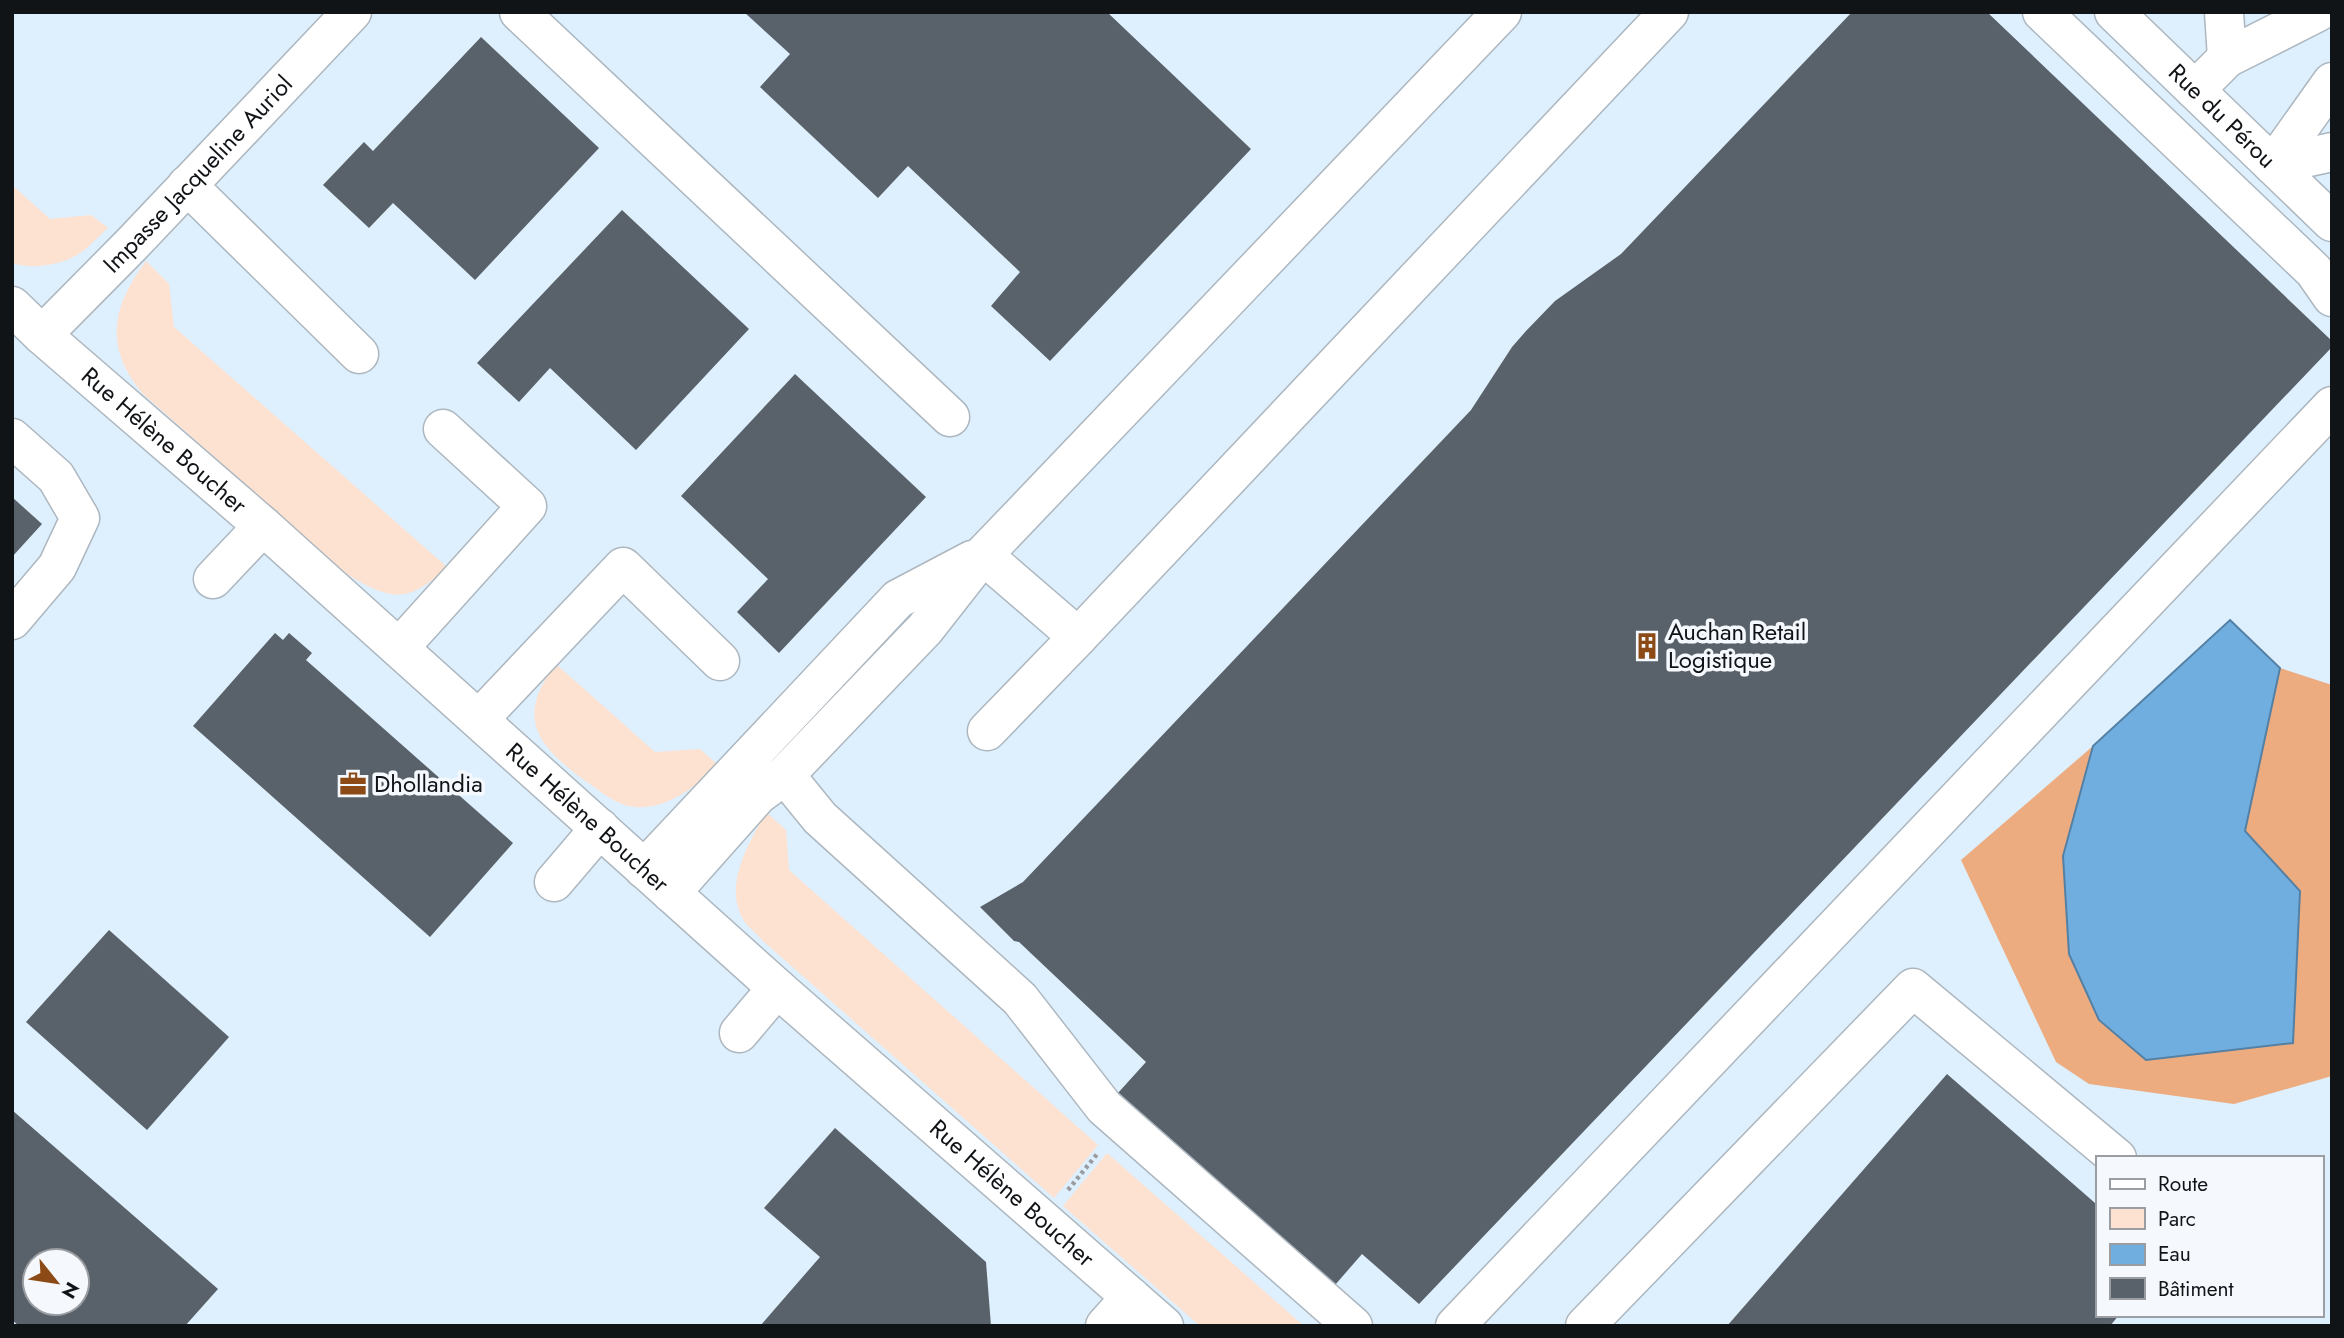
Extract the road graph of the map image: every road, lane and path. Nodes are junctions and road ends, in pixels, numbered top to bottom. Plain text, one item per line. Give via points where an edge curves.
1 (352, 12) edge
2 (519, 12) edge
3 (1502, 12) edge
4 (1669, 12) edge
5 (2042, 12) edge
6 (2114, 12) edge
7 (2224, 12) edge
8 (2318, 12) edge
9 (2227, 58) junction
10 (2332, 82) edge
11 (2195, 90) junction
12 (2332, 152) edge
13 (2273, 165) junction
14 (187, 185) junction
15 (2332, 222) edge
16 (2332, 297) edge
17 (12, 306) edge
18 (42, 335) junction
19 (359, 354) dead end
20 (2332, 406) edge
21 (950, 417) dead end
22 (443, 429) dead end
23 (12, 438) edge
24 (263, 526) junction
25 (983, 555) junction
26 (213, 579) dead end
27 (12, 620) edge
28 (1078, 637) junction
29 (399, 648) junction
30 (720, 661) dead end
31 (479, 719) junction
32 (987, 731) dead end
33 (785, 775) junction
34 (600, 828) junction
35 (658, 881) junction
36 (554, 882) dead end
37 (777, 988) junction
38 (739, 1033) dead end
39 (1105, 1144) dead end
40 (2115, 1156) edge
41 (1067, 1191) dead end
42 (1131, 1297) junction
43 (1105, 1326) edge
44 (1164, 1326) edge
45 (1353, 1326) edge
46 (1455, 1326) edge
47 (1585, 1326) edge

1 - 14 street, Impasse Jacqueline Auriol
2 - 21 street
3 - 25 street
4 - 28 street
5 - 16 street via 2314,271
6 - 11 street, Rue du Pérou
7 - 9 street
8 - 9 street
9 - 11 street
10 - 13 street
11 - 13 street, Rue du Pérou
12 - 13 street
13 - 15 street, Rue du Pérou
14 - 18 street, Impasse Jacqueline Auriol
14 - 19 street
17 - 18 street, Rue Hélène Boucher
18 - 24 street, Rue Hélène Boucher
20 - 46 street
22 - 29 street via 527,506
23 - 27 street via 55,477 80,518 57,567
24 - 26 street
24 - 29 street, Rue Hélène Boucher
25 - 28 street
25 - 33 street via 925,629
25 - 35 street via 898,599
28 - 32 street
29 - 31 street, Rue Hélène Boucher
30 - 31 street via 623,567
31 - 34 street, Rue Hélène Boucher
33 - 35 street
33 - 45 street via 820,818 1020,999 1104,1107
34 - 35 street, Rue Hélène Boucher
34 - 36 street
35 - 37 street, Rue Hélène Boucher
37 - 38 street
37 - 42 street, Rue Hélène Boucher
39 - 41 path
40 - 47 street via 1913,988
42 - 43 street
42 - 44 street, Rue Hélène Boucher

